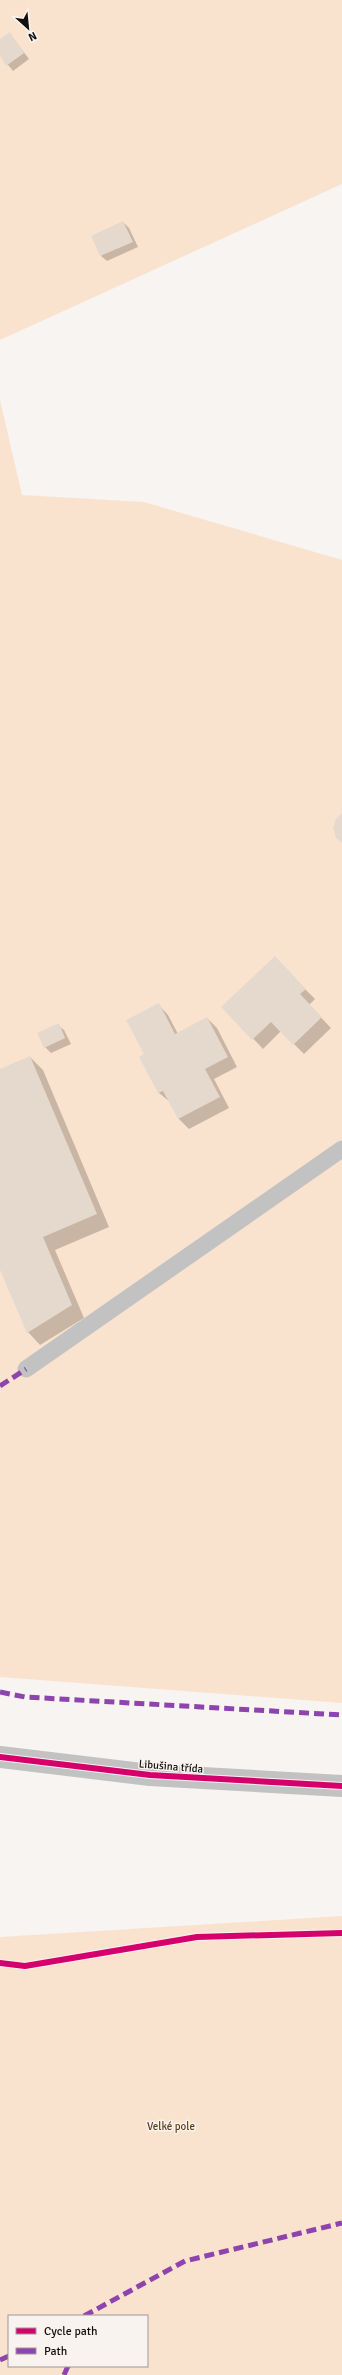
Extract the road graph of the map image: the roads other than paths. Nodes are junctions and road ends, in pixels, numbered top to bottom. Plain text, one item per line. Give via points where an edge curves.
1 (342, 1149) edge
2 (26, 1369) dead end
3 (0, 1757) edge
4 (342, 1786) edge

1 - 2 lane
3 - 4 street, Libušina třída via 150,1775

